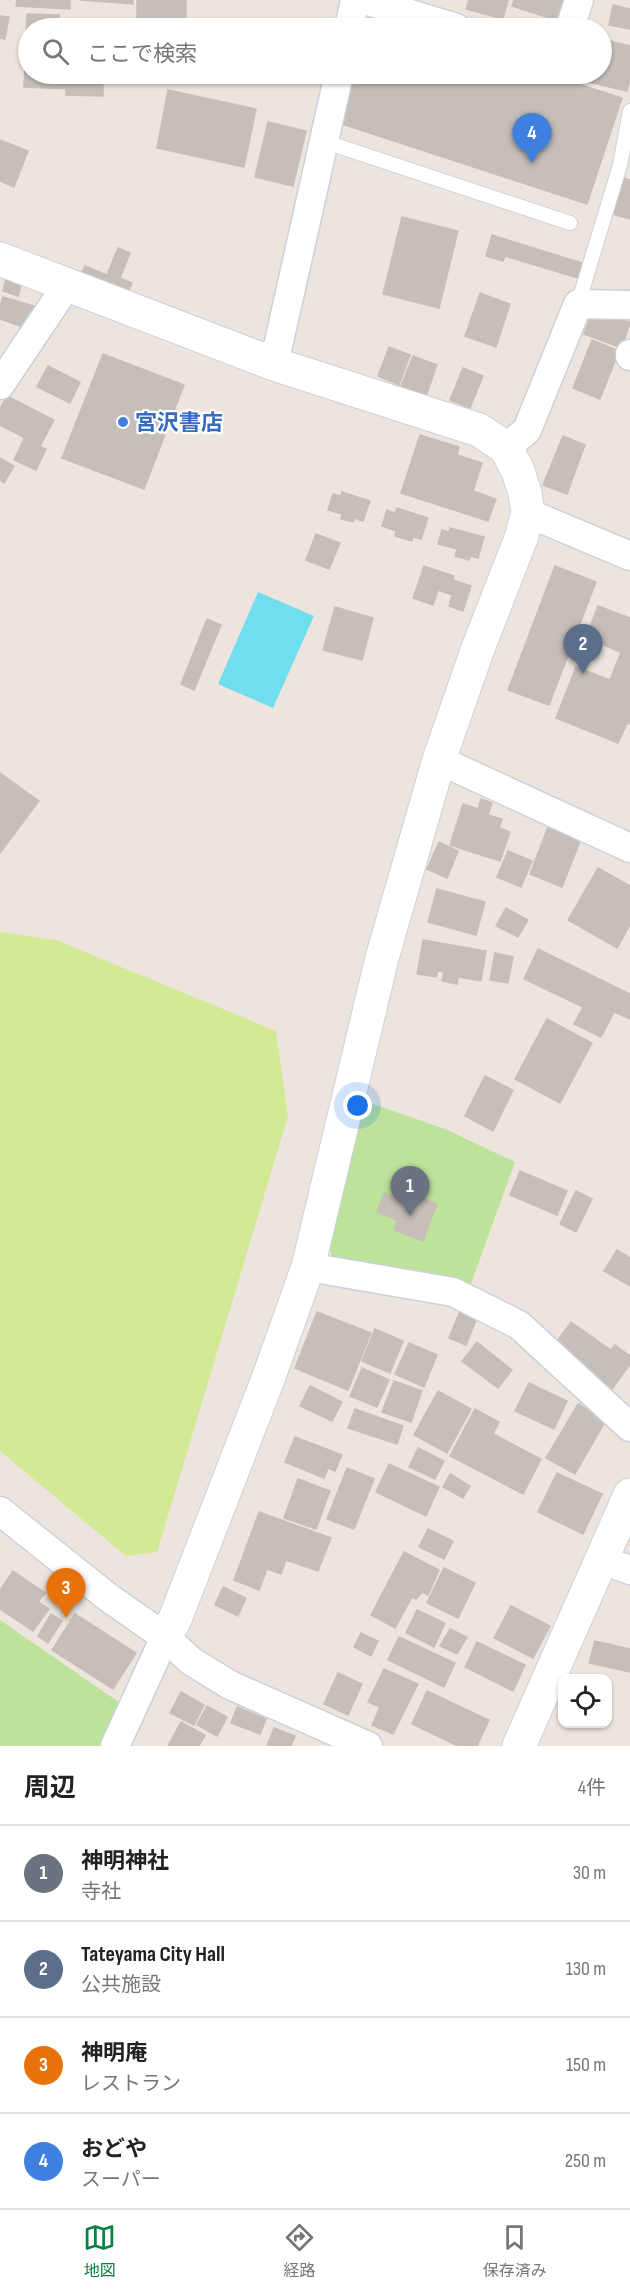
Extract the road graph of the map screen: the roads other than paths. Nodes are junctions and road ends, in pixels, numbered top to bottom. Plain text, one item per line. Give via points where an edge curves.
1 (355, 0) edge
2 (364, 0) edge
3 (579, 0) edge
4 (351, 18) edge
5 (423, 18) edge
6 (573, 18) edge
7 (337, 84) edge
8 (630, 111) edge
9 (323, 141) junction
10 (570, 223) dead end
11 (0, 259) edge
12 (67, 285) junction
13 (578, 304) junction
14 (630, 305) edge
15 (274, 364) junction
16 (0, 385) edge
17 (506, 448) junction
18 (528, 513) junction
19 (630, 556) edge
20 (439, 760) junction
21 (630, 848) edge
22 (308, 1267) junction
23 (630, 1427) edge
24 (630, 1495) edge
25 (0, 1511) edge
26 (616, 1565) edge
27 (165, 1637) junction
28 (115, 1746) edge
29 (368, 1746) edge
30 (519, 1746) edge

1 - 4 street
2 - 5 street
3 - 6 street
7 - 9 street
8 - 13 lane via 620,165
9 - 10 lane
9 - 15 street
11 - 12 street
12 - 15 street
12 - 16 street
13 - 14 street
13 - 17 street via 527,430
15 - 17 street via 479,430
17 - 18 street via 518,471
18 - 19 street
18 - 20 street
20 - 21 street
20 - 22 street via 382,958
22 - 23 street via 453,1292 519,1325
22 - 27 street via 268,1379
24 - 26 street
25 - 27 street via 108,1598
26 - 30 street
27 - 28 street
27 - 29 street via 191,1661 230,1685

